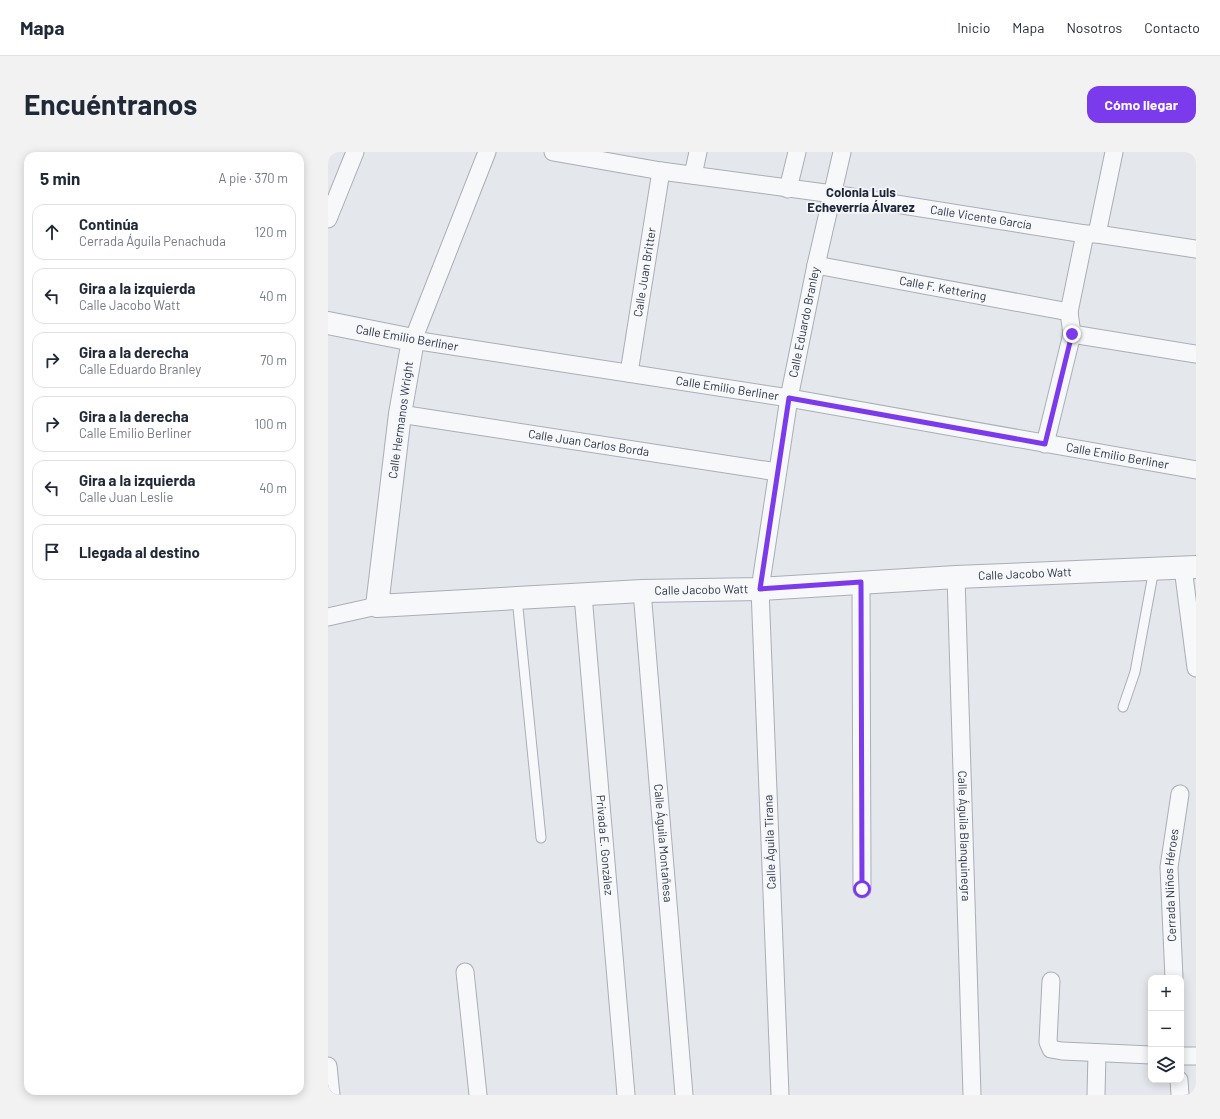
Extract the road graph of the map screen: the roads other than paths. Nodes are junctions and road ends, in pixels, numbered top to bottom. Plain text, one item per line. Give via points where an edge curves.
1 (355, 152) edge
2 (552, 152) edge
3 (698, 152) edge
4 (797, 152) edge
5 (842, 152) edge
6 (1114, 152) edge
7 (484, 153) edge
8 (612, 157) edge
9 (661, 170) junction
10 (693, 175) junction
11 (788, 189) junction
12 (833, 194) junction
13 (328, 219) edge
14 (1091, 234) junction
15 (1196, 249) edge
16 (816, 266) junction
17 (1069, 312) junction
18 (328, 323) edge
19 (1072, 334) junction
20 (413, 340) junction
21 (1196, 354) edge
22 (629, 373) junction
23 (789, 398) junction
24 (400, 414) junction
25 (1045, 444) junction
26 (1196, 470) edge
27 (777, 472) junction
28 (1190, 568) edge
29 (1154, 569) junction
30 (956, 577) junction
31 (861, 582) junction
32 (760, 589) junction
33 (642, 591) junction
34 (583, 595) junction
35 (517, 598) junction
36 (377, 606) junction
37 (328, 617) edge
38 (1196, 668) edge
39 (1123, 707) dead end
40 (1180, 794) dead end
41 (541, 838) dead end
42 (862, 889) dead end
43 (466, 972) dead end
44 (1174, 975) edge
45 (1051, 981) dead end
46 (1097, 1053) junction
47 (1148, 1055) edge
48 (1184, 1056) edge
49 (1196, 1056) edge
50 (328, 1066) edge
51 (1179, 1083) edge
52 (331, 1095) edge
53 (478, 1095) edge
54 (626, 1095) edge
55 (684, 1095) edge
56 (780, 1095) edge
57 (972, 1095) edge
58 (1096, 1095) edge
59 (1180, 1095) edge

1 - 13 street
2 - 8 street, Calle Vicente García
3 - 10 street
4 - 11 street
5 - 12 street, Calle Eduardo Branley
6 - 14 street
7 - 20 street, Calle Hermanos Wright
8 - 9 street, Calle Vicente García
9 - 10 street, Calle Vicente García
9 - 22 street, Calle Juan Britter
10 - 11 street, Calle Vicente García
11 - 12 street, Calle Vicente García
12 - 14 street, Calle Vicente García
12 - 16 street, Calle Eduardo Branley
14 - 15 street, Calle Vicente García
14 - 17 street
16 - 17 street, Calle F. Kettering
16 - 23 street, Calle Eduardo Branley
17 - 19 street
18 - 20 street, Calle Emilio Berliner
19 - 21 street
19 - 25 street
20 - 22 street, Calle Emilio Berliner
20 - 24 street, Calle Hermanos Wright
22 - 23 street, Calle Emilio Berliner
23 - 25 street, Calle Emilio Berliner
23 - 27 street, Calle Eduardo Branley
24 - 27 street, Calle Juan Carlos Borda
24 - 36 street, Calle Hermanos Wright
25 - 26 street, Calle Emilio Berliner
27 - 32 street, Calle Eduardo Branley
28 - 29 street, Calle Jacobo Watt
28 - 38 street
29 - 30 street, Calle Jacobo Watt
29 - 39 lane via 1136,672
30 - 31 street, Calle Jacobo Watt
30 - 57 street, Calle Águila Blanquinegra
31 - 32 street, Calle Jacobo Watt
31 - 42 street
32 - 33 street, Calle Jacobo Watt
32 - 56 street, Calle Águila Tirana
33 - 34 street, Calle Jacobo Watt
33 - 55 street, Calle Águila Montañesa
34 - 35 street, Calle Jacobo Watt
34 - 54 street, Privada E. González
35 - 36 street, Calle Jacobo Watt
35 - 41 lane
36 - 37 street, Calle Jacobo Watt
40 - 44 street, Cerrada Niños Héroes via 1169,867
43 - 53 street
45 - 46 street via 1048,1042 1050,1049
46 - 47 street
46 - 58 street
48 - 49 street
50 - 52 street
51 - 59 street

